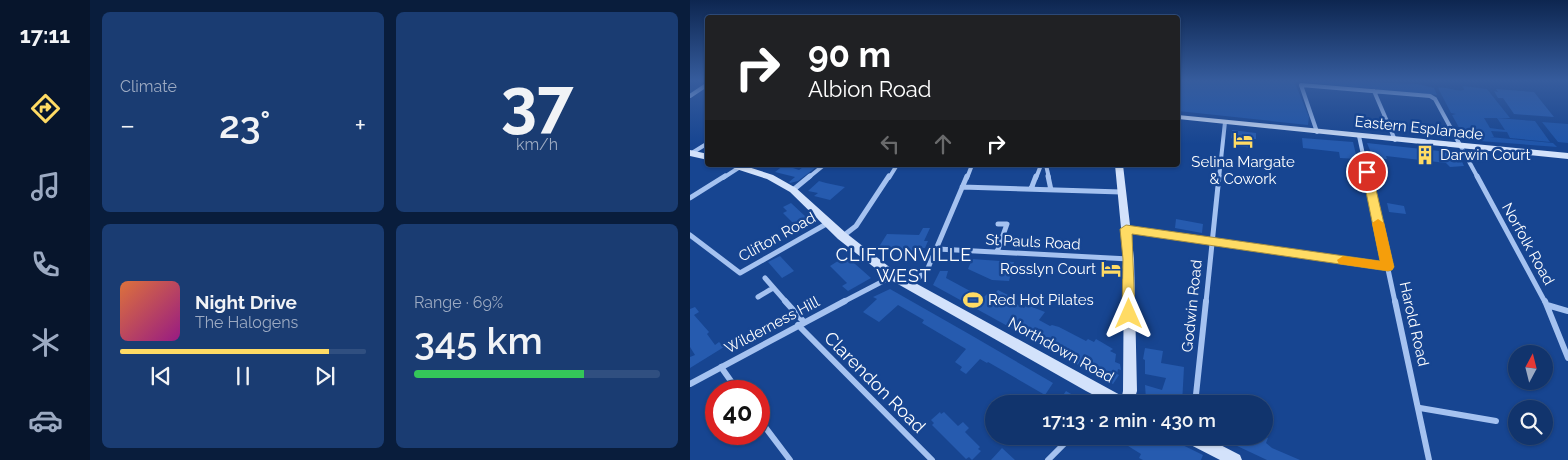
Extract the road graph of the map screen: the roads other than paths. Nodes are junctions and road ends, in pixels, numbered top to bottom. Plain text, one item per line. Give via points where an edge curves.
1 (1306, 101) edge
2 (1378, 101) edge
3 (1436, 101) edge
4 (1180, 117) edge
5 (1225, 122) junction
6 (1317, 132) junction
7 (1359, 136) junction
8 (1395, 140) junction
9 (705, 145) edge
10 (1460, 146) junction
11 (691, 153) edge
12 (705, 156) edge
13 (1567, 158) edge
14 (737, 167) edge
15 (742, 167) edge
16 (822, 167) edge
17 (896, 167) edge
18 (971, 167) edge
19 (1040, 167) edge
20 (1046, 167) edge
21 (1119, 167) edge
22 (962, 187) junction
23 (1031, 189) junction
24 (793, 190) junction
25 (1051, 190) junction
26 (1121, 192) junction
27 (690, 198) edge
28 (828, 223) junction
29 (998, 224) dead end
30 (1126, 229) junction
31 (690, 235) edge
32 (842, 236) junction
33 (1212, 241) junction
34 (937, 249) junction
35 (997, 252) junction
36 (1129, 259) junction
37 (1388, 267) junction
38 (893, 276) junction
39 (765, 278) dead end
40 (910, 287) junction
41 (773, 288) junction
42 (758, 297) dead end
43 (1547, 305) junction
44 (1568, 311) edge
45 (801, 323) junction
46 (1568, 358) edge
47 (721, 367) junction
48 (730, 380) edge
49 (690, 384) edge
50 (1096, 395) edge
51 (1129, 395) edge
52 (1197, 395) edge
53 (1420, 408) junction
54 (1496, 422) dead end
55 (770, 433) edge
56 (1063, 445) edge
57 (1205, 445) edge
58 (1226, 458) edge
59 (790, 460) edge
60 (932, 460) edge
61 (1048, 460) edge
62 (1430, 460) edge

1 - 6 street
2 - 8 street
3 - 10 street, Norfolk Road
4 - 5 main road, Eastern Esplanade
5 - 6 main road, Eastern Esplanade
5 - 33 street, Godwin Road
6 - 7 main road, Eastern Esplanade
7 - 8 main road, Eastern Esplanade
7 - 37 street, Harold Road
8 - 10 main road, Eastern Esplanade
9 - 11 street
10 - 13 main road, Eastern Esplanade
10 - 43 street, Norfolk Road
11 - 12 main road
14 - 27 street
15 - 24 main road, Northdown Road
16 - 24 street
17 - 32 street via 856,226
18 - 22 street
19 - 23 street
20 - 25 street
21 - 26 main road
22 - 23 street
22 - 34 street
23 - 25 street
24 - 28 main road, Northdown Road
25 - 26 street
26 - 30 main road
28 - 31 street, Clifton Road via 740,273
28 - 32 main road, Northdown Road
29 - 35 street via 1008,224
30 - 33 street
30 - 36 main road
32 - 38 main road, Northdown Road
33 - 37 street
33 - 52 street, Godwin Road
34 - 35 street, St Pauls Road
34 - 40 street via 928,268
35 - 36 street, St Pauls Road
36 - 51 main road
37 - 53 street, Harold Road
38 - 40 main road, Northdown Road
38 - 45 street, Wilderness Hill
39 - 41 street, Clarendon Road
40 - 50 main road, Northdown Road
41 - 42 street
41 - 45 street, Clarendon Road
43 - 44 street
43 - 46 street, Norfolk Road
45 - 47 street, Wilderness Hill
45 - 60 street, Clarendon Road
47 - 48 street
47 - 49 street, Wilderness Hill
53 - 54 street
53 - 62 street, Harold Road
55 - 59 street
56 - 61 street
57 - 58 main road

